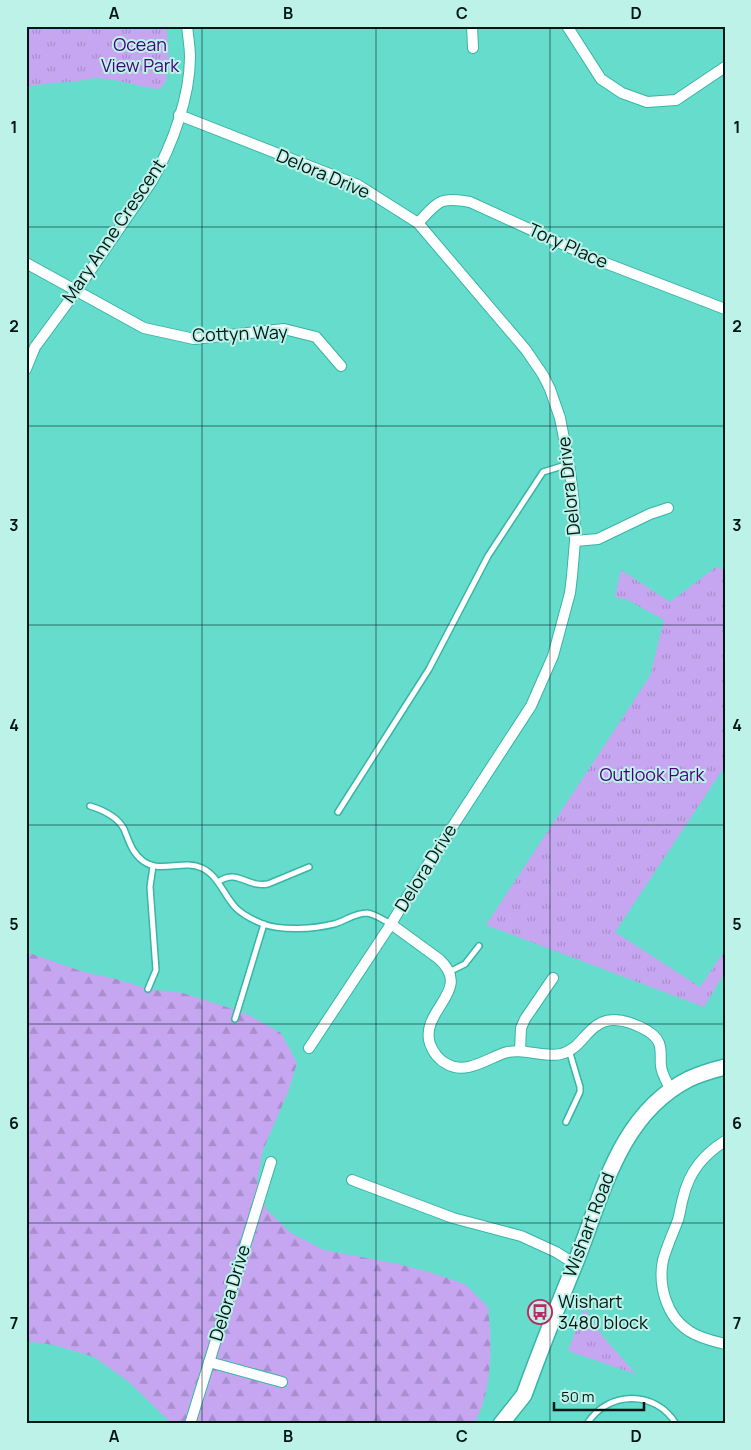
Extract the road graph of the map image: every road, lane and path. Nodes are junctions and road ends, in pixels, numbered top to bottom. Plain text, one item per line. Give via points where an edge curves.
1 (187, 26) edge
2 (472, 26) edge
3 (567, 26) edge
4 (473, 48) dead end
5 (725, 67) edge
6 (179, 115) junction
7 (418, 224) junction
8 (26, 263) edge
9 (77, 290) junction
10 (725, 309) edge
11 (341, 366) dead end
12 (26, 369) edge
13 (570, 464) junction
14 (668, 508) dead end
15 (575, 542) junction
16 (90, 806) dead end
17 (338, 812) dead end
18 (153, 866) junction
19 (309, 867) dead end
20 (218, 882) junction
21 (264, 924) junction
22 (391, 924) junction
23 (479, 946) dead end
24 (450, 972) junction
25 (553, 978) dead end
26 (148, 989) dead end
27 (235, 1019) dead end
28 (309, 1048) dead end
29 (569, 1050) junction
30 (520, 1051) junction
31 (725, 1067) edge
32 (671, 1090) junction
33 (566, 1122) dead end
34 (725, 1141) edge
35 (271, 1162) dead end
36 (352, 1180) dead end
37 (575, 1264) junction
38 (725, 1344) edge
39 (209, 1362) junction
40 (282, 1382) dead end
41 (190, 1424) edge
42 (501, 1424) edge
43 (587, 1424) edge
44 (676, 1424) edge

1 - 6 street, Mary Anne Crescent via 190,58
2 - 4 street
3 - 5 street via 601,79 622,93 647,102 676,100
6 - 7 street, Delora Drive via 358,185
6 - 9 street, Mary Anne Crescent via 168,149 152,181
7 - 10 street, Tory Place via 437,203 452,198 470,202 595,258
7 - 13 street, Delora Drive via 535,362 550,389 560,418
8 - 9 street, Cottyn Way
9 - 11 street, Cottyn Way via 144,328 194,339 284,329 316,338
9 - 12 street, Mary Anne Crescent via 35,346
13 - 15 street, Delora Drive
13 - 17 lane via 543,472 488,556 429,669
14 - 15 street via 598,539
15 - 22 street, Delora Drive via 570,594 553,656 531,706
16 - 18 lane via 117,820 133,851
18 - 20 lane via 202,868
18 - 26 lane via 150,887 156,970
19 - 20 lane via 260,886 230,877
20 - 21 lane via 236,908
21 - 22 lane via 282,928 326,925 367,913
21 - 27 lane
22 - 24 street via 439,959
22 - 28 street, Delora Drive
23 - 24 lane via 465,964
24 - 30 street via 450,990 430,1025 429,1040 436,1054 448,1065 465,1068 504,1053
25 - 30 street via 525,1019 521,1028
29 - 30 street via 550,1055
29 - 32 street via 604,1022 626,1022 648,1030 659,1044 662,1073
29 - 33 lane via 580,1092
31 - 32 street, Wishart Road
32 - 37 street, Wishart Road via 633,1129 612,1165
34 - 38 street via 707,1153 685,1189 666,1250 662,1281 668,1306 676,1318 689,1331
35 - 39 street, Delora Drive
36 - 37 street via 453,1218 521,1236
37 - 42 street, Wishart Road via 524,1395
39 - 40 street
39 - 41 street, Delora Drive
43 - 44 lane via 604,1406 631,1398 659,1406

